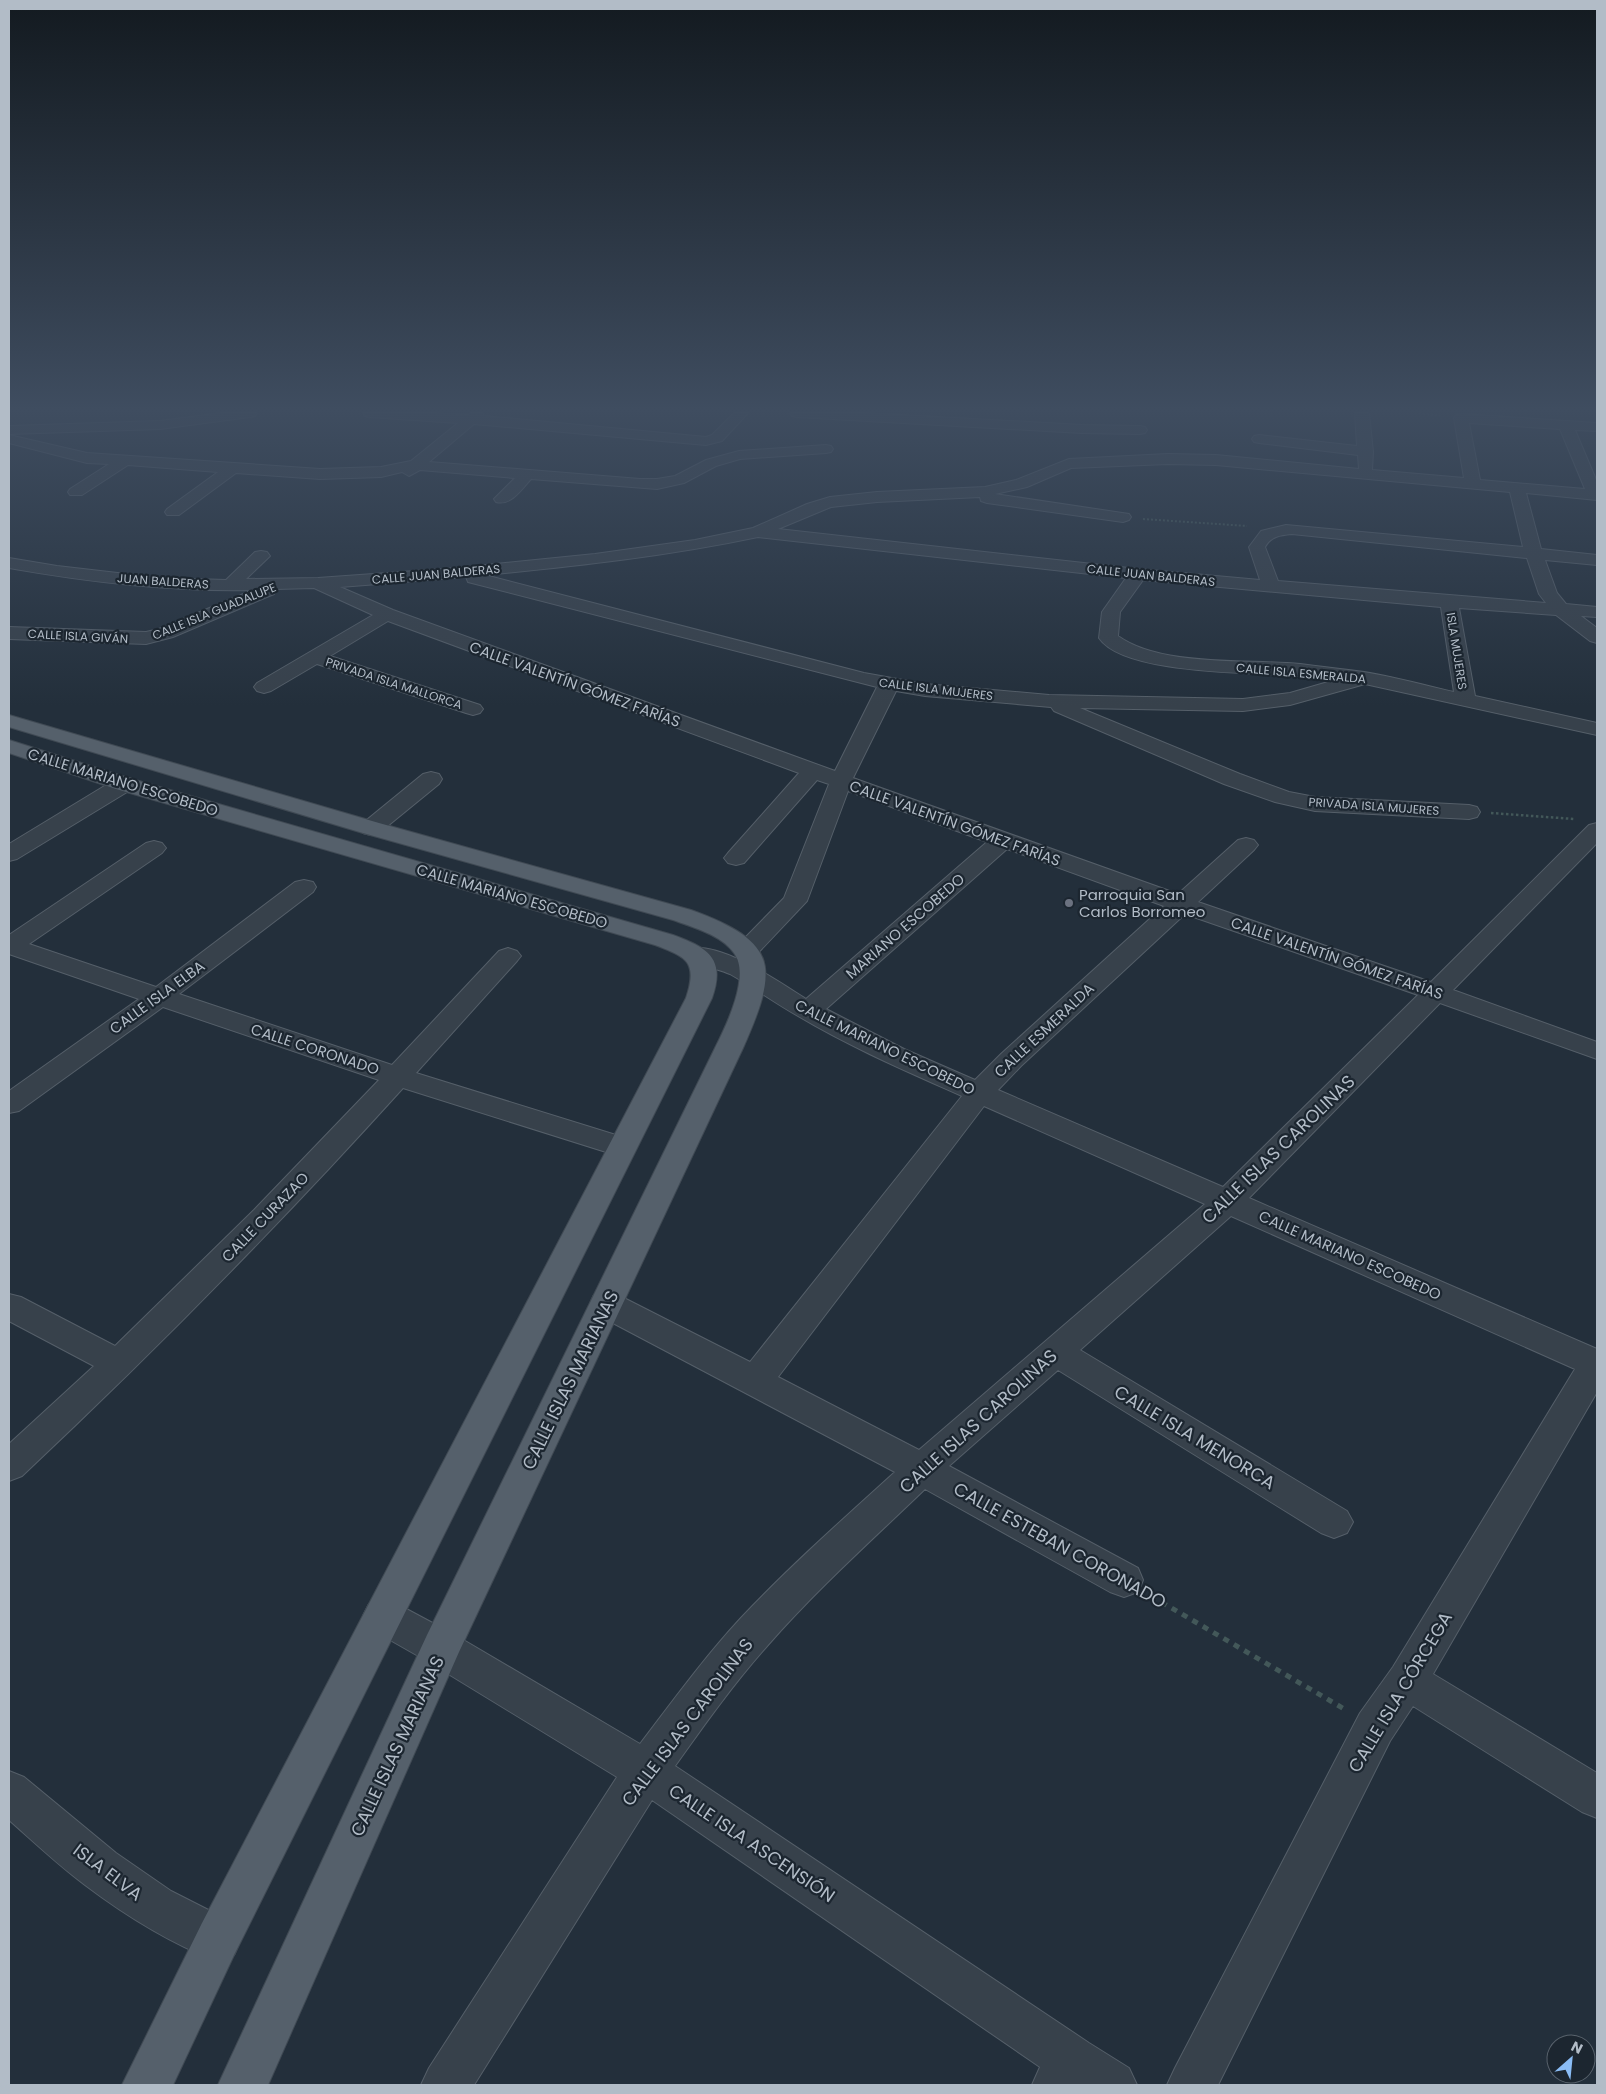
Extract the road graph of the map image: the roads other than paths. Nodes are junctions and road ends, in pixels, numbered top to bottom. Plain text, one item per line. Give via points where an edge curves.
1 (805, 511) edge
2 (1078, 511) edge
3 (1523, 511) edge
4 (1123, 517) road end
5 (758, 532) junction
6 (1534, 553) junction
7 (261, 556) dead end
8 (1597, 560) edge
9 (9, 563) edge
10 (457, 573) junction
11 (1138, 574) junction
12 (282, 584) junction
13 (318, 584) junction
14 (230, 585) junction
15 (1271, 586) junction
16 (1449, 602) junction
17 (1561, 610) junction
18 (1597, 612) edge
19 (387, 614) junction
20 (9, 633) edge
21 (146, 638) joint
22 (1597, 638) edge
23 (315, 657) junction
24 (1364, 678) junction
25 (889, 684) junction
26 (264, 687) dead end
27 (1465, 699) junction
28 (1050, 701) junction
29 (473, 709) dead end
30 (9, 721) edge
31 (1597, 729) edge
32 (9, 746) edge
33 (813, 770) junction
34 (431, 779) dead end
35 (841, 781) junction
36 (124, 784) junction
37 (1469, 812) road end
38 (1589, 825) edge
39 (371, 828) junction
40 (1003, 840) junction
41 (1246, 845) dead end
42 (154, 848) dead end
43 (9, 854) edge
44 (736, 858) dead end
45 (304, 887) dead end
46 (1181, 904) junction
47 (9, 946) edge
48 (695, 954) junction
49 (508, 956) dead end
50 (750, 964) junction
51 (1435, 992) junction
52 (159, 997) junction
53 (808, 1012) junction
54 (1597, 1051) edge
55 (398, 1077) junction
56 (979, 1093) junction
57 (9, 1104) edge
58 (622, 1147) junction
59 (1227, 1202) junction
60 (606, 1304) junction
61 (9, 1306) edge
62 (1055, 1352) junction
63 (1597, 1363) edge
64 (119, 1364) junction
65 (756, 1380) junction
66 (9, 1466) edge
67 (923, 1468) junction
68 (1334, 1522) dead end
69 (1124, 1580) road end
70 (383, 1616) junction
71 (442, 1648) junction
72 (1407, 1680) junction
73 (646, 1771) junction
74 (9, 1792) edge
75 (1597, 1796) edge
76 (218, 1939) junction
77 (1065, 2073) edge
78 (146, 2085) edge
79 (243, 2085) edge
80 (446, 2085) edge
81 (1112, 2085) edge
82 (1192, 2085) edge

1 - 5 street
2 - 4 street
3 - 6 street
5 - 10 street, CALLE JUAN BALDERAS via 654,551
5 - 11 street, CALLE JUAN BALDERAS
6 - 8 street
6 - 15 street via 1292,529 1272,532 1261,538 1257,547
6 - 17 street via 1548,594
7 - 14 street
9 - 14 street, JUAN BALDERAS via 129,580
10 - 13 street, CALLE JUAN BALDERAS
10 - 25 street, CALLE ISLA MUJERES
11 - 15 street, CALLE JUAN BALDERAS
11 - 24 street, CALLE ISLA ESMERALDA via 1111,612 1108,638 1122,648 1141,655 1201,665 1296,670
12 - 13 street, JUAN BALDERAS
12 - 14 street, JUAN BALDERAS
12 - 21 street, CALLE ISLA GUADALUPE via 166,633
13 - 19 street, CALLE VALENTÍN GÓMEZ FARÍAS
15 - 16 street, CALLE JUAN BALDERAS
16 - 17 street, CALLE JUAN BALDERAS
16 - 27 street, ISLA MUJERES
17 - 18 street, CALLE JUAN BALDERAS
17 - 22 street
19 - 23 street
19 - 33 street, CALLE VALENTÍN GÓMEZ FARÍAS
20 - 21 street, CALLE ISLA GIVÁN
23 - 26 street
23 - 29 street, PRIVADA ISLA MALLORCA
24 - 27 street, CALLE ISLA ESMERALDA
24 - 28 street, CALLE ISLA MUJERES via 1274,703
25 - 28 street, CALLE ISLA MUJERES
25 - 35 street
27 - 31 street, CALLE ISLA ESMERALDA
28 - 37 street, PRIVADA ISLA MUJERES via 1283,797 1315,804
30 - 39 main road, CALLE MARIANO ESCOBEDO
32 - 36 main road, CALLE MARIANO ESCOBEDO
33 - 35 street, CALLE VALENTÍN GÓMEZ FARÍAS
33 - 44 street
34 - 39 street
35 - 40 street, CALLE VALENTÍN GÓMEZ FARÍAS
35 - 50 street via 795,901
36 - 43 street
36 - 48 main road, CALLE MARIANO ESCOBEDO via 654,937
38 - 51 street, CALLE ISLAS CAROLINAS
39 - 50 main road, CALLE MARIANO ESCOBEDO via 682,915 730,936
40 - 46 street, CALLE VALENTÍN GÓMEZ FARÍAS
40 - 53 street, MARIANO ESCOBEDO
41 - 46 street, CALLE ESMERALDA
42 - 47 street
45 - 52 street, CALLE ISLA ELBA
46 - 51 street, CALLE VALENTÍN GÓMEZ FARÍAS
46 - 56 street, CALLE ESMERALDA
47 - 52 street, CALLE CORONADO
48 - 50 street, CALLE MARIANO ESCOBEDO via 727,963
48 - 58 main road via 706,970 705,983
49 - 55 street, CALLE CURAZAO
50 - 53 street, CALLE MARIANO ESCOBEDO
50 - 60 main road, CALLE ISLAS MARIANAS via 751,997
51 - 54 street, CALLE VALENTÍN GÓMEZ FARÍAS
51 - 59 street, CALLE ISLAS CAROLINAS
52 - 55 street, CALLE CORONADO
52 - 57 street, CALLE ISLA ELBA
53 - 56 street, CALLE MARIANO ESCOBEDO
55 - 58 street, CALLE CORONADO
55 - 64 street, CALLE CURAZAO
56 - 59 street, CALLE MARIANO ESCOBEDO
56 - 65 street, CALLE ESMERALDA
58 - 70 main road
59 - 62 street, CALLE ISLAS CAROLINAS
59 - 63 street, CALLE MARIANO ESCOBEDO
60 - 65 street, CALLE ESTEBAN CORONADO
60 - 71 main road, CALLE ISLAS MARIANAS
61 - 64 street
62 - 67 street, CALLE ISLAS CAROLINAS
62 - 68 street, CALLE ISLA MENORCA
63 - 72 street, CALLE ISLA CÓRCEGA
64 - 66 street, CALLE CURAZAO
65 - 67 street, CALLE ESTEBAN CORONADO
67 - 69 street, CALLE ESTEBAN CORONADO
67 - 73 street, CALLE ISLAS CAROLINAS via 754,1632 716,1676
70 - 71 street, CALLE ISLA ASCENSIÓN
70 - 76 main road
71 - 73 street, CALLE ISLA ASCENSIÓN
71 - 79 main road, CALLE ISLAS MARIANAS
72 - 75 street
72 - 82 street, CALLE ISLA CÓRCEGA via 1374,1727
73 - 77 street, CALLE ISLA ASCENSIÓN
73 - 80 street, CALLE ISLAS CAROLINAS
74 - 76 street, ISLA ELVA via 100,1869 155,1908
76 - 78 main road
77 - 81 street, CALLE ISLA ASCENSIÓN

